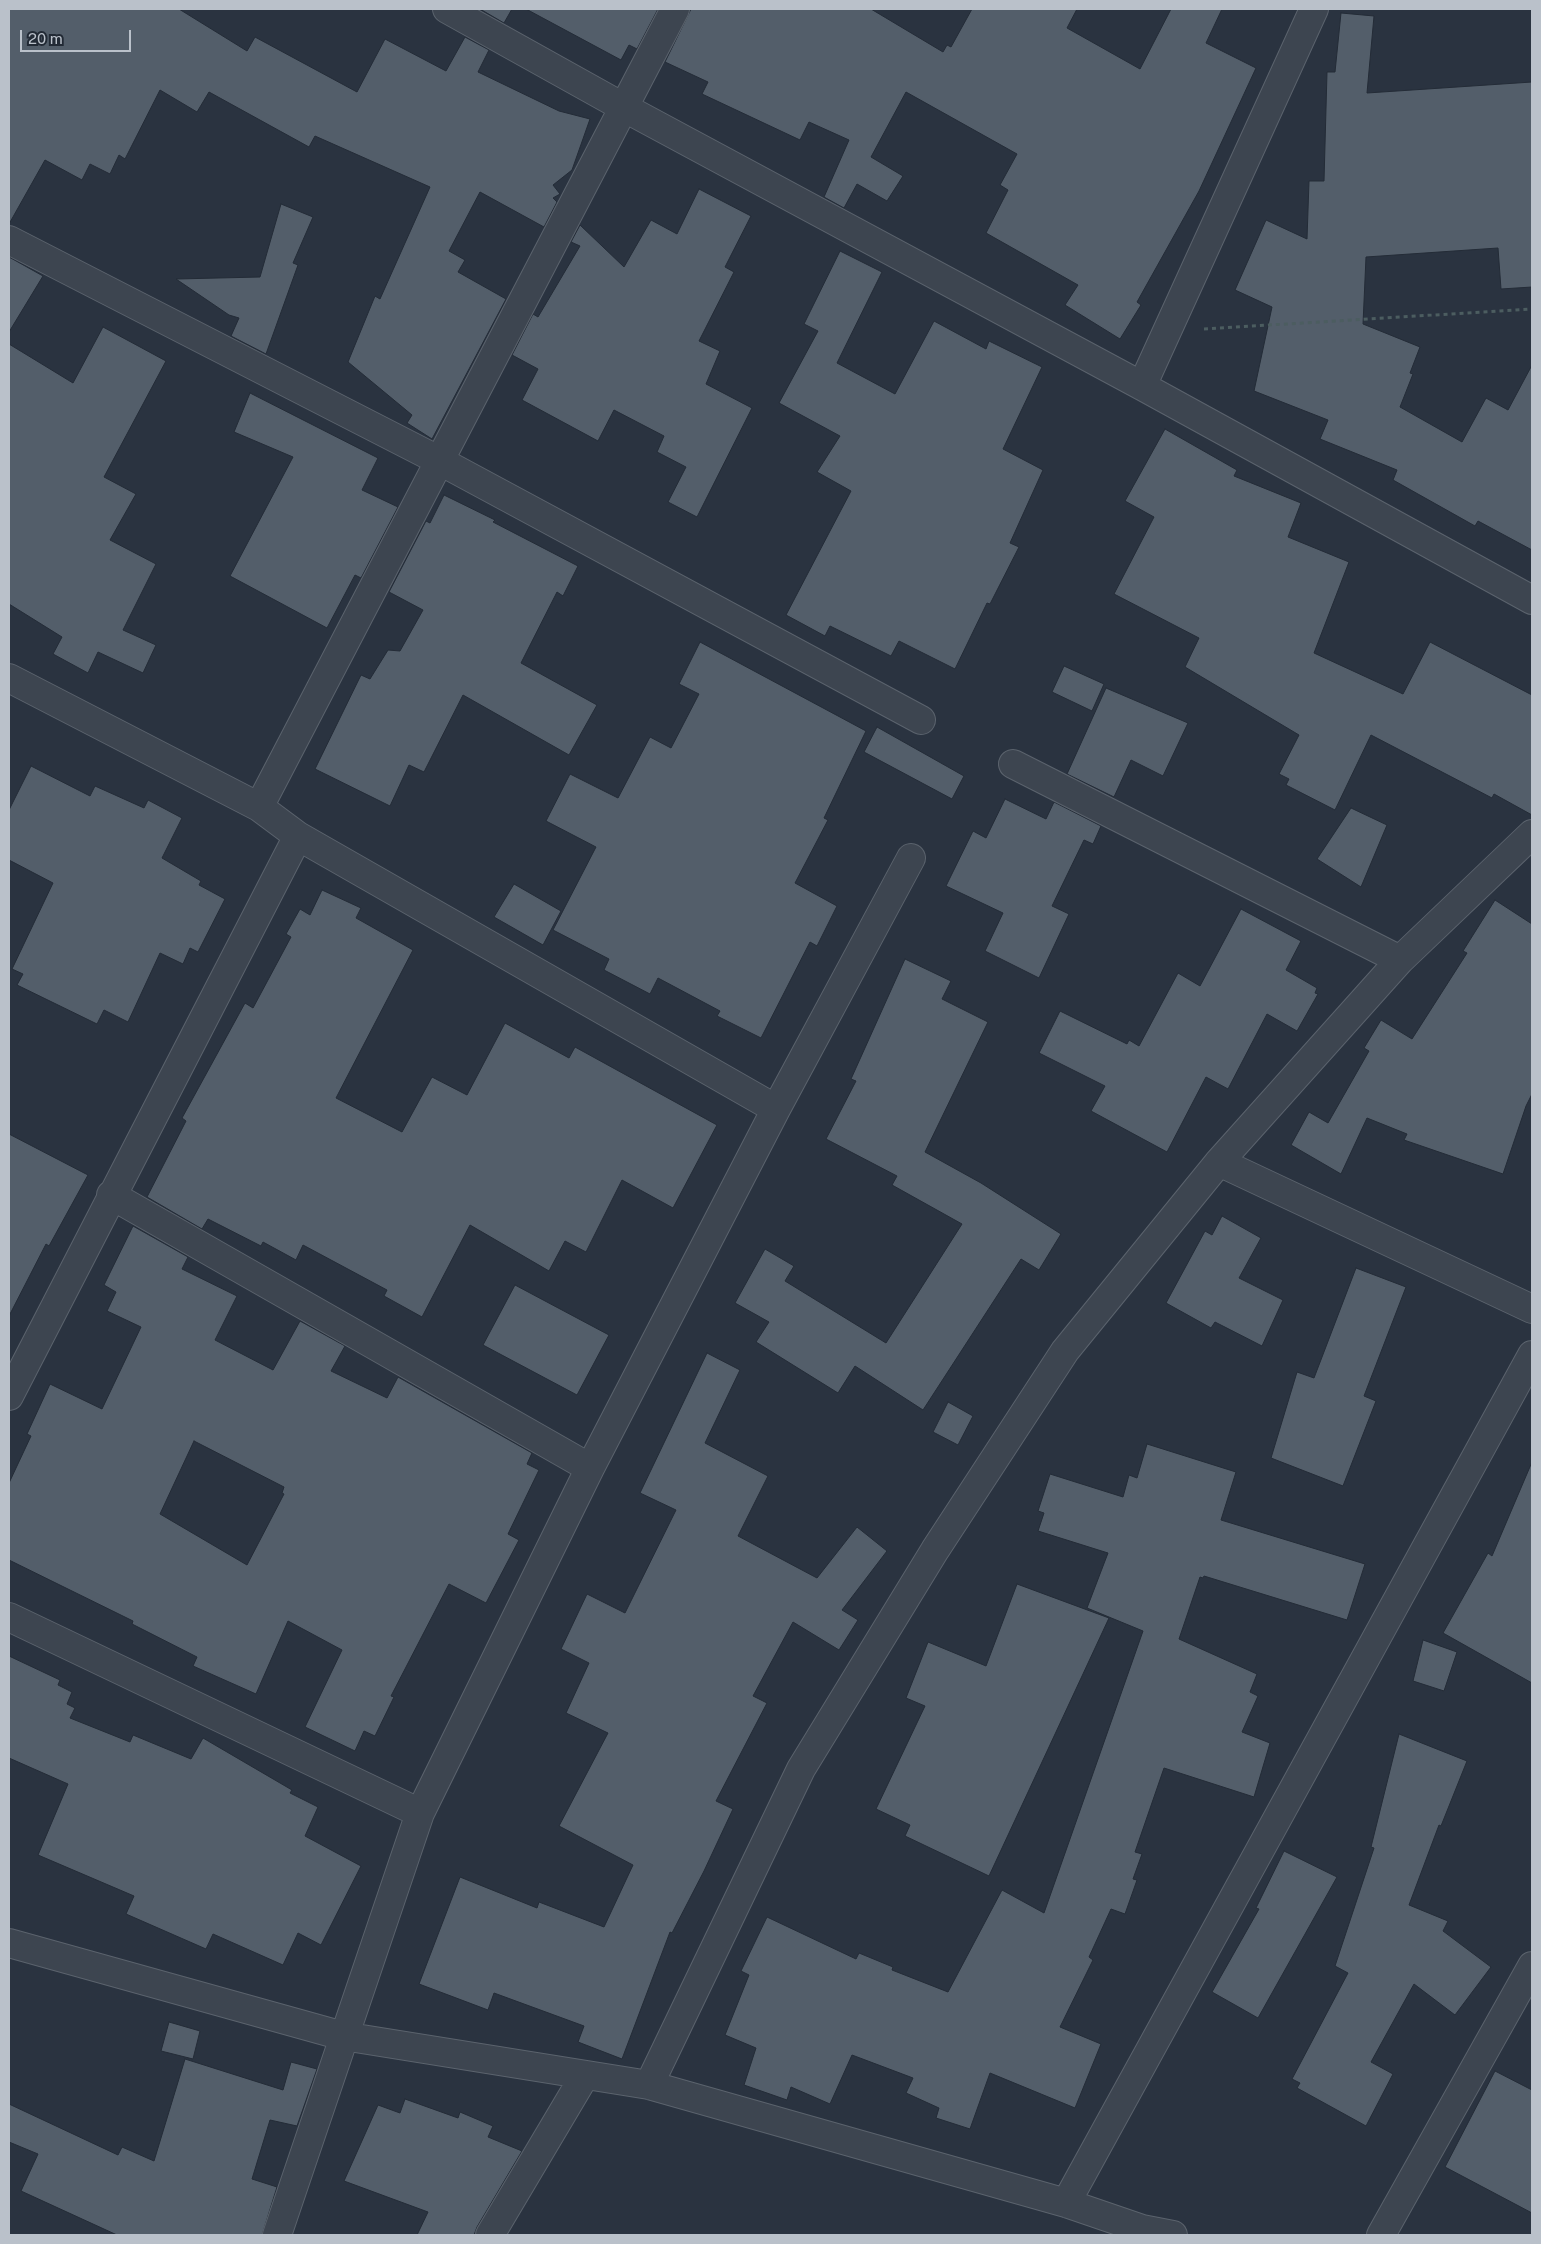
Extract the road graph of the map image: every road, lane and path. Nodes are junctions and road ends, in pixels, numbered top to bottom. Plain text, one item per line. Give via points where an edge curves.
1 (447, 9) edge
2 (675, 9) edge
3 (1314, 9) edge
4 (623, 107) junction
5 (9, 240) edge
6 (1532, 309) edge
7 (1166, 331) junction
8 (1142, 386) junction
9 (440, 461) junction
10 (1532, 600) edge
11 (9, 678) edge
12 (921, 720) dead end
13 (1013, 764) dead end
14 (259, 806) junction
15 (1532, 834) edge
16 (298, 836) junction
17 (912, 858) dead end
18 (1400, 960) junction
19 (776, 1109) junction
20 (1219, 1162) junction
21 (111, 1195) junction
22 (1532, 1309) edge
23 (1532, 1355) edge
24 (9, 1396) edge
25 (590, 1468) junction
26 (9, 1617) edge
27 (420, 1813) junction
28 (9, 1943) edge
29 (1532, 1966) edge
30 (343, 2036) junction
31 (585, 2075) junction
32 (649, 2085) junction
33 (1066, 2203) junction
34 (1140, 2232) edge
35 (277, 2235) edge
36 (490, 2235) edge
37 (1173, 2235) edge
38 (1381, 2235) edge

1 - 4 street
2 - 4 street
3 - 7 street
4 - 8 street
4 - 9 street
5 - 9 street
6 - 7 path
7 - 8 street
8 - 10 street
9 - 12 street
9 - 14 street
11 - 14 street
13 - 18 street
14 - 16 street
15 - 18 street
16 - 19 street
16 - 21 street
17 - 19 street
18 - 20 street
19 - 25 street
20 - 22 street
20 - 32 street via 1066,1351 935,1550 801,1769
21 - 24 street
21 - 25 street
23 - 33 street
25 - 27 street
26 - 27 street
27 - 30 street
28 - 30 street
29 - 38 street
30 - 31 street
30 - 35 street
31 - 32 street
31 - 36 street
32 - 33 street
33 - 34 street
34 - 37 street

